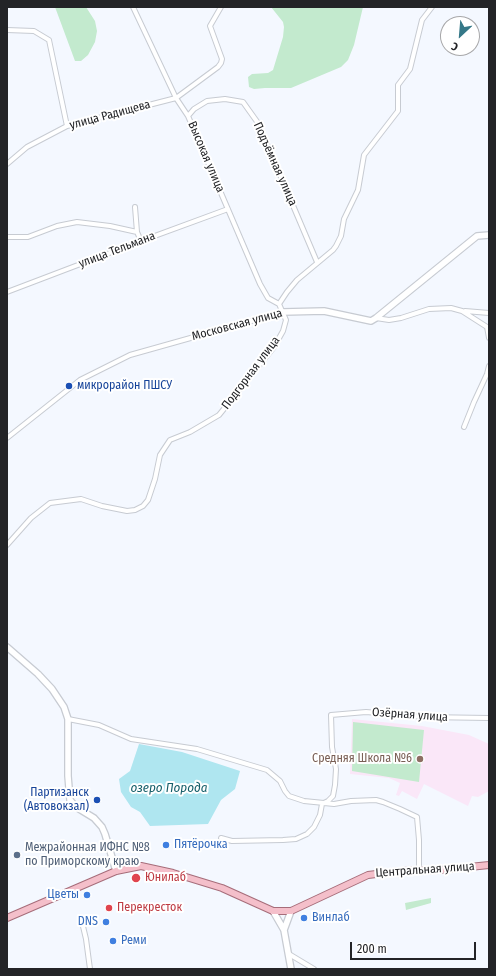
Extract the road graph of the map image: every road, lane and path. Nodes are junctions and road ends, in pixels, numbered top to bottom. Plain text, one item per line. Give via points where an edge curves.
1 (133, 7) edge
2 (221, 7) edge
3 (432, 7) edge
4 (7, 30) edge
5 (176, 98) junction
6 (188, 116) junction
7 (67, 126) junction
8 (7, 164) edge
9 (135, 206) dead end
10 (228, 210) junction
11 (137, 232) junction
12 (489, 235) edge
13 (7, 237) edge
14 (141, 241) junction
15 (317, 262) junction
16 (7, 292) edge
17 (279, 304) junction
18 (462, 311) junction
19 (283, 312) junction
20 (489, 313) edge
21 (376, 318) junction
22 (489, 338) edge
23 (489, 366) edge
24 (464, 427) dead end
25 (7, 438) edge
26 (7, 544) edge
27 (7, 647) edge
28 (489, 718) edge
29 (68, 719) junction
30 (322, 804) junction
31 (221, 838) dead end
32 (489, 865) edge
33 (419, 870) junction
34 (116, 871) junction
35 (273, 911) junction
36 (291, 911) junction
37 (7, 918) edge
38 (81, 918) dead end
39 (284, 930) junction
40 (289, 954) junction
41 (90, 969) edge
42 (291, 969) edge
43 (314, 969) edge

1 - 5 street, Высокая улица
2 - 5 street via 210,26 222,59 221,64
3 - 15 street via 422,20 410,69 398,85 398,111 364,155 358,190 344,219 336,246
4 - 7 street via 34,31 49,40
5 - 6 street, Высокая улица
5 - 7 street, улица Радищева
6 - 10 street, Высокая улица
6 - 15 street, Подъёмная улица via 207,101 225,99 243,102 258,123
7 - 8 street, улица Радищева via 27,147
9 - 11 street
10 - 14 street, улица Тельмана
10 - 17 street, Высокая улица via 260,284 268,298
11 - 13 street via 78,222 56,226 28,237
11 - 14 street
12 - 21 street via 477,236
14 - 16 street, улица Тельмана
15 - 17 street via 297,280
17 - 19 street
18 - 20 street
18 - 21 street via 437,308 401,318
18 - 22 street via 487,327
19 - 21 street, Московская улица via 324,311 371,321
19 - 25 street, Московская улица via 130,355 80,380
19 - 26 street, Подгорная улица via 286,320 274,347 219,415 170,440 160,455 148,500 143,506 127,511 81,499 50,503 31,518
23 - 24 street
27 - 29 street via 52,688
28 - 30 street, Озёрная улица via 423,717 366,712 332,715 332,748 336,779 333,796
29 - 30 street via 99,725 131,738 197,748 267,770 280,781 289,796
29 - 34 street via 70,800 102,827
30 - 31 street via 314,827 296,839 232,841
30 - 33 street via 376,800 417,817
32 - 33 main road, Центральная улица
33 - 36 main road, Центральная улица via 368,875
34 - 35 main road via 141,866 173,873 222,888
34 - 37 main road
35 - 36 main road, Центральная улица
35 - 39 street
36 - 39 street
38 - 41 street
39 - 40 street
40 - 42 street
40 - 43 street

